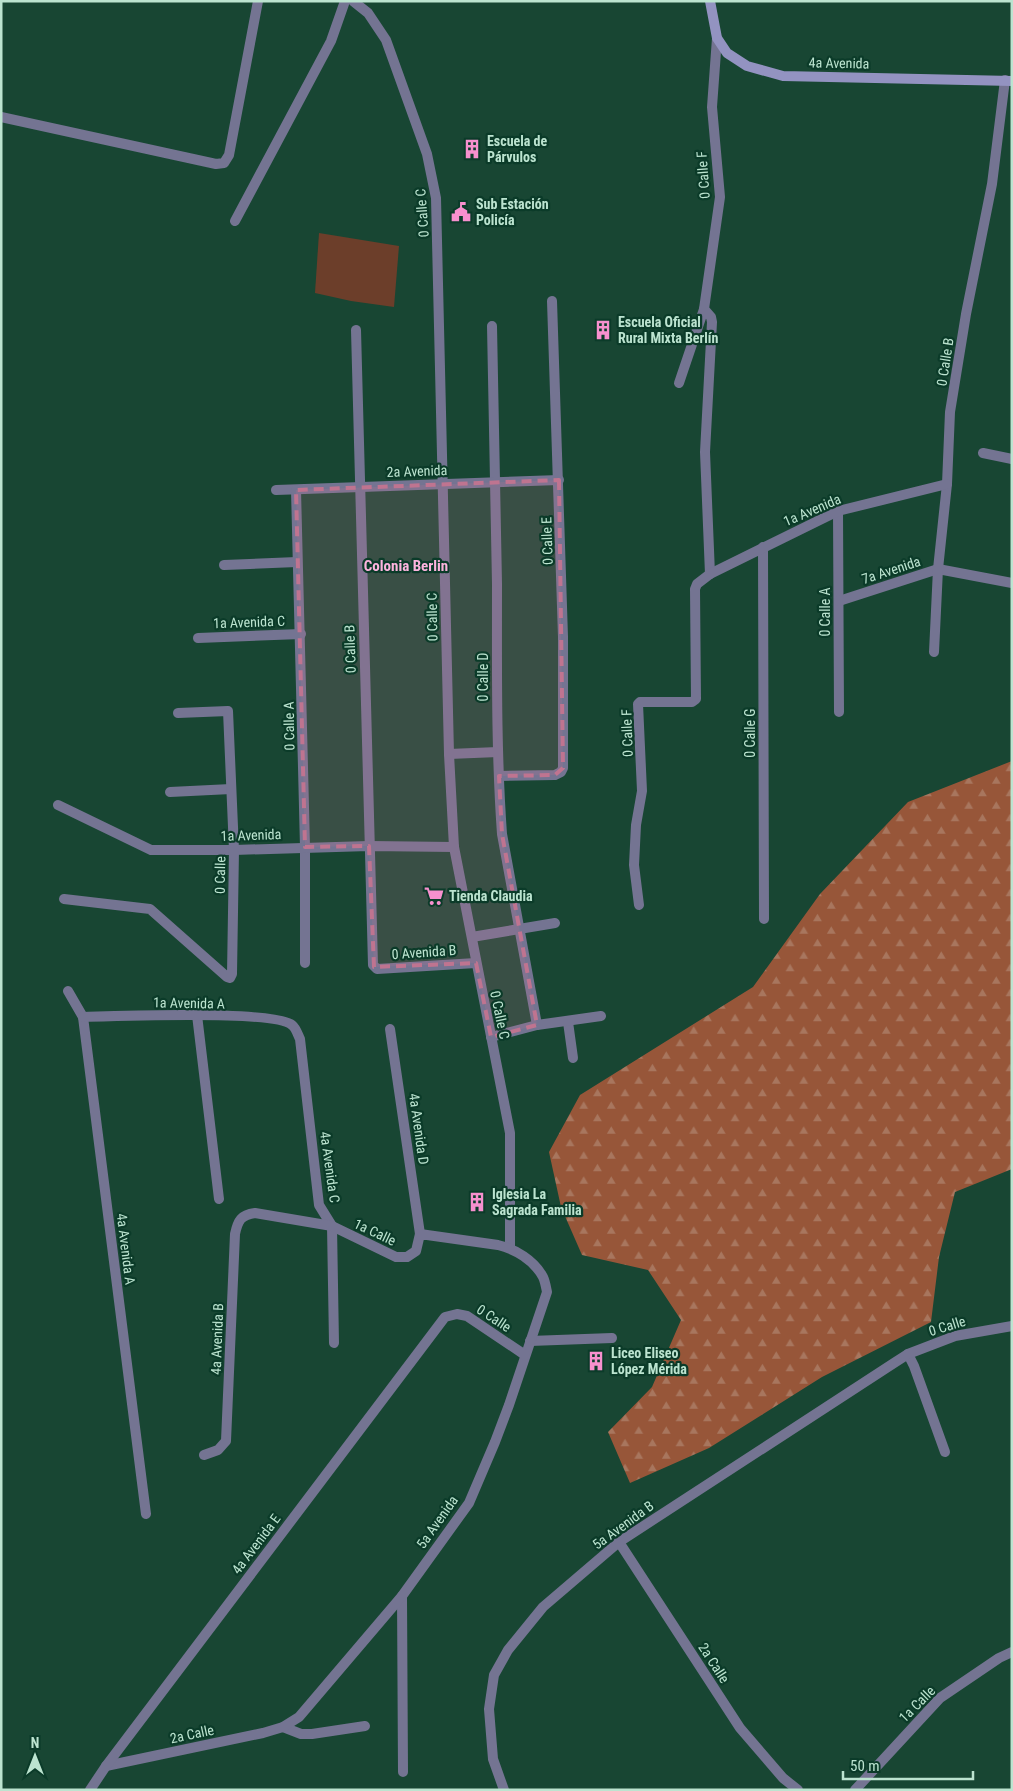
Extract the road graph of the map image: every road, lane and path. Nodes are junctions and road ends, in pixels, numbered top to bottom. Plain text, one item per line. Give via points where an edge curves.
1 (258, 1) edge
2 (345, 1) edge
3 (353, 1) edge
4 (710, 1) edge
5 (717, 38) junction
6 (1008, 80) edge
7 (1, 117) edge
8 (235, 220) dead end
9 (552, 301) dead end
10 (704, 309) junction
11 (492, 326) dead end
12 (356, 330) dead end
13 (679, 383) dead end
14 (983, 453) dead end
15 (1012, 459) edge
16 (559, 480) junction
17 (496, 482) junction
18 (444, 483) junction
19 (947, 484) junction
20 (359, 487) junction
21 (276, 490) dead end
22 (296, 490) junction
23 (838, 511) junction
24 (763, 547) junction
25 (297, 562) junction
26 (224, 565) dead end
27 (938, 569) junction
28 (710, 574) junction
29 (1012, 582) edge
30 (698, 584) joint
31 (839, 601) junction
32 (301, 634) junction
33 (198, 638) dead end
34 (934, 652) dead end
35 (839, 712) dead end
36 (178, 713) dead end
37 (498, 752) junction
38 (449, 754) junction
39 (499, 776) junction
40 (231, 789) junction
41 (170, 792) dead end
42 (58, 805) dead end
43 (369, 846) junction
44 (305, 847) junction
45 (454, 847) junction
46 (234, 850) junction
47 (64, 899) dead end
48 (639, 906) dead end
49 (764, 919) dead end
50 (555, 923) dead end
51 (518, 928) junction
52 (472, 937) junction
53 (305, 963) dead end
54 (476, 963) junction
55 (374, 967) joint
56 (68, 991) dead end
57 (197, 1015) junction
58 (601, 1016) dead end
59 (83, 1017) junction
60 (568, 1022) junction
61 (292, 1025) joint
62 (537, 1025) junction
63 (390, 1029) dead end
64 (491, 1037) junction
65 (573, 1058) dead end
66 (219, 1198) dead end
67 (244, 1215) joint
68 (332, 1226) junction
69 (420, 1234) junction
70 (510, 1248) junction
71 (445, 1317) joint
72 (1012, 1326) edge
73 (612, 1338) dead end
74 (530, 1341) junction
75 (334, 1343) dead end
76 (908, 1354) junction
77 (525, 1355) junction
78 (894, 1362) joint
79 (944, 1452) dead end
80 (204, 1455) dead end
81 (146, 1514) dead end
82 (619, 1542) junction
83 (402, 1596) junction
84 (1012, 1652) edge
85 (365, 1726) dead end
86 (283, 1727) junction
87 (106, 1766) junction
88 (403, 1772) dead end
89 (90, 1790) edge
90 (504, 1790) edge
91 (798, 1790) edge
92 (855, 1790) edge

1 - 7 street via 229,155 224,163 216,164
2 - 8 street via 331,41
3 - 18 street, 0 Calle C via 368,13 386,40 433,178
4 - 5 street, 4a Avenida
5 - 6 street, 4a Avenida via 727,53 746,66 784,76
5 - 10 street, 0 Calle F via 712,107 720,197
6 - 19 street, 0 Calle B via 950,412
9 - 16 street, 0 Calle E
10 - 13 street, 0 Calle F
10 - 28 street, 0 Calle F via 712,322 705,452
11 - 17 street, 0 Calle D
12 - 20 street, 0 Calle B
14 - 15 street
16 - 17 street, 2a Avenida
16 - 39 street, 0 Calle E via 563,768 555,775
17 - 18 street, 2a Avenida
17 - 37 street, 0 Calle D
18 - 20 street, 2a Avenida
18 - 38 street, 0 Calle C
19 - 23 street, 1a Avenida
19 - 27 street, 0 Calle B
20 - 22 street, 2a Avenida
20 - 43 street, 0 Calle B
21 - 22 street, 2a Avenida
22 - 25 street, 0 Calle A
23 - 24 street, 1a Avenida
23 - 31 street, 0 Calle A
24 - 28 street, 1a Avenida
24 - 49 street, 0 Calle G
25 - 26 street
25 - 32 street, 0 Calle A
27 - 29 street, 7a Avenida
27 - 31 street, 7a Avenida
27 - 34 street, 0 Calle B
28 - 30 street, 1a Avenida
30 - 48 street, 0 Calle F via 695,589 696,699 692,702 638,704 642,791 634,866
31 - 35 street, 0 Calle A
32 - 33 street, 1a Avenida C
32 - 44 street, 0 Calle A
36 - 40 street, 0 Calle via 228,711
37 - 38 street
37 - 39 street, 0 Calle D
38 - 45 street, 0 Calle C
39 - 51 street, 0 Calle D via 502,834
40 - 41 street
40 - 46 street, 0 Calle
42 - 46 street, 1a Avenida via 151,850
43 - 44 street, 1a Avenida
43 - 45 street, 1a Avenida
43 - 55 street, 0 Calle B
44 - 46 street, 1a Avenida
44 - 53 street, 0 Calle A
45 - 52 street, 0 Calle C
46 - 47 street, 0 Calle via 230,978 150,909
50 - 51 street, 0 Avenida B
51 - 52 street, 0 Avenida B
51 - 62 street, 0 Calle D
52 - 54 street, 0 Calle C
54 - 55 street, 0 Avenida B
54 - 64 street, 0 Calle C
56 - 59 street, 4a Avenida A
57 - 59 street, 1a Avenida A
57 - 61 street, 1a Avenida A via 277,1019
57 - 66 street
58 - 60 street
59 - 81 street, 4a Avenida A
60 - 62 street
60 - 65 street
61 - 68 street, 4a Avenida C via 300,1039 319,1205
62 - 64 street
63 - 69 street, 4a Avenida D
64 - 70 street, 0 Calle C via 510,1133
67 - 68 street, 1a Calle via 255,1213
67 - 80 street, 4a Avenida B via 237,1222 235,1234 226,1441 218,1450
68 - 69 street, 1a Calle via 396,1257 407,1257 416,1252
68 - 75 street
69 - 70 street
70 - 74 street, 5a Avenida via 531,1262 543,1277 547,1292
71 - 77 street, 0 Calle via 467,1316
71 - 87 street, 4a Avenida E
72 - 76 street, 0 Calle via 955,1336
73 - 74 street
74 - 77 street, 5a Avenida
76 - 78 street, 0 Calle
76 - 79 street
77 - 83 street, 5a Avenida via 495,1442 469,1503
78 - 82 street, 5a Avenida B
82 - 90 street, 5a Avenida B via 543,1607 508,1650 494,1676 488,1709 493,1759
82 - 91 street, 2a Calle via 740,1728 783,1778
83 - 86 street, 5a Avenida via 299,1717
83 - 88 street
84 - 92 street, 1a Calle via 940,1698
85 - 86 street via 312,1734 301,1734
86 - 87 street, 2a Calle
87 - 89 street, 4a Avenida E

